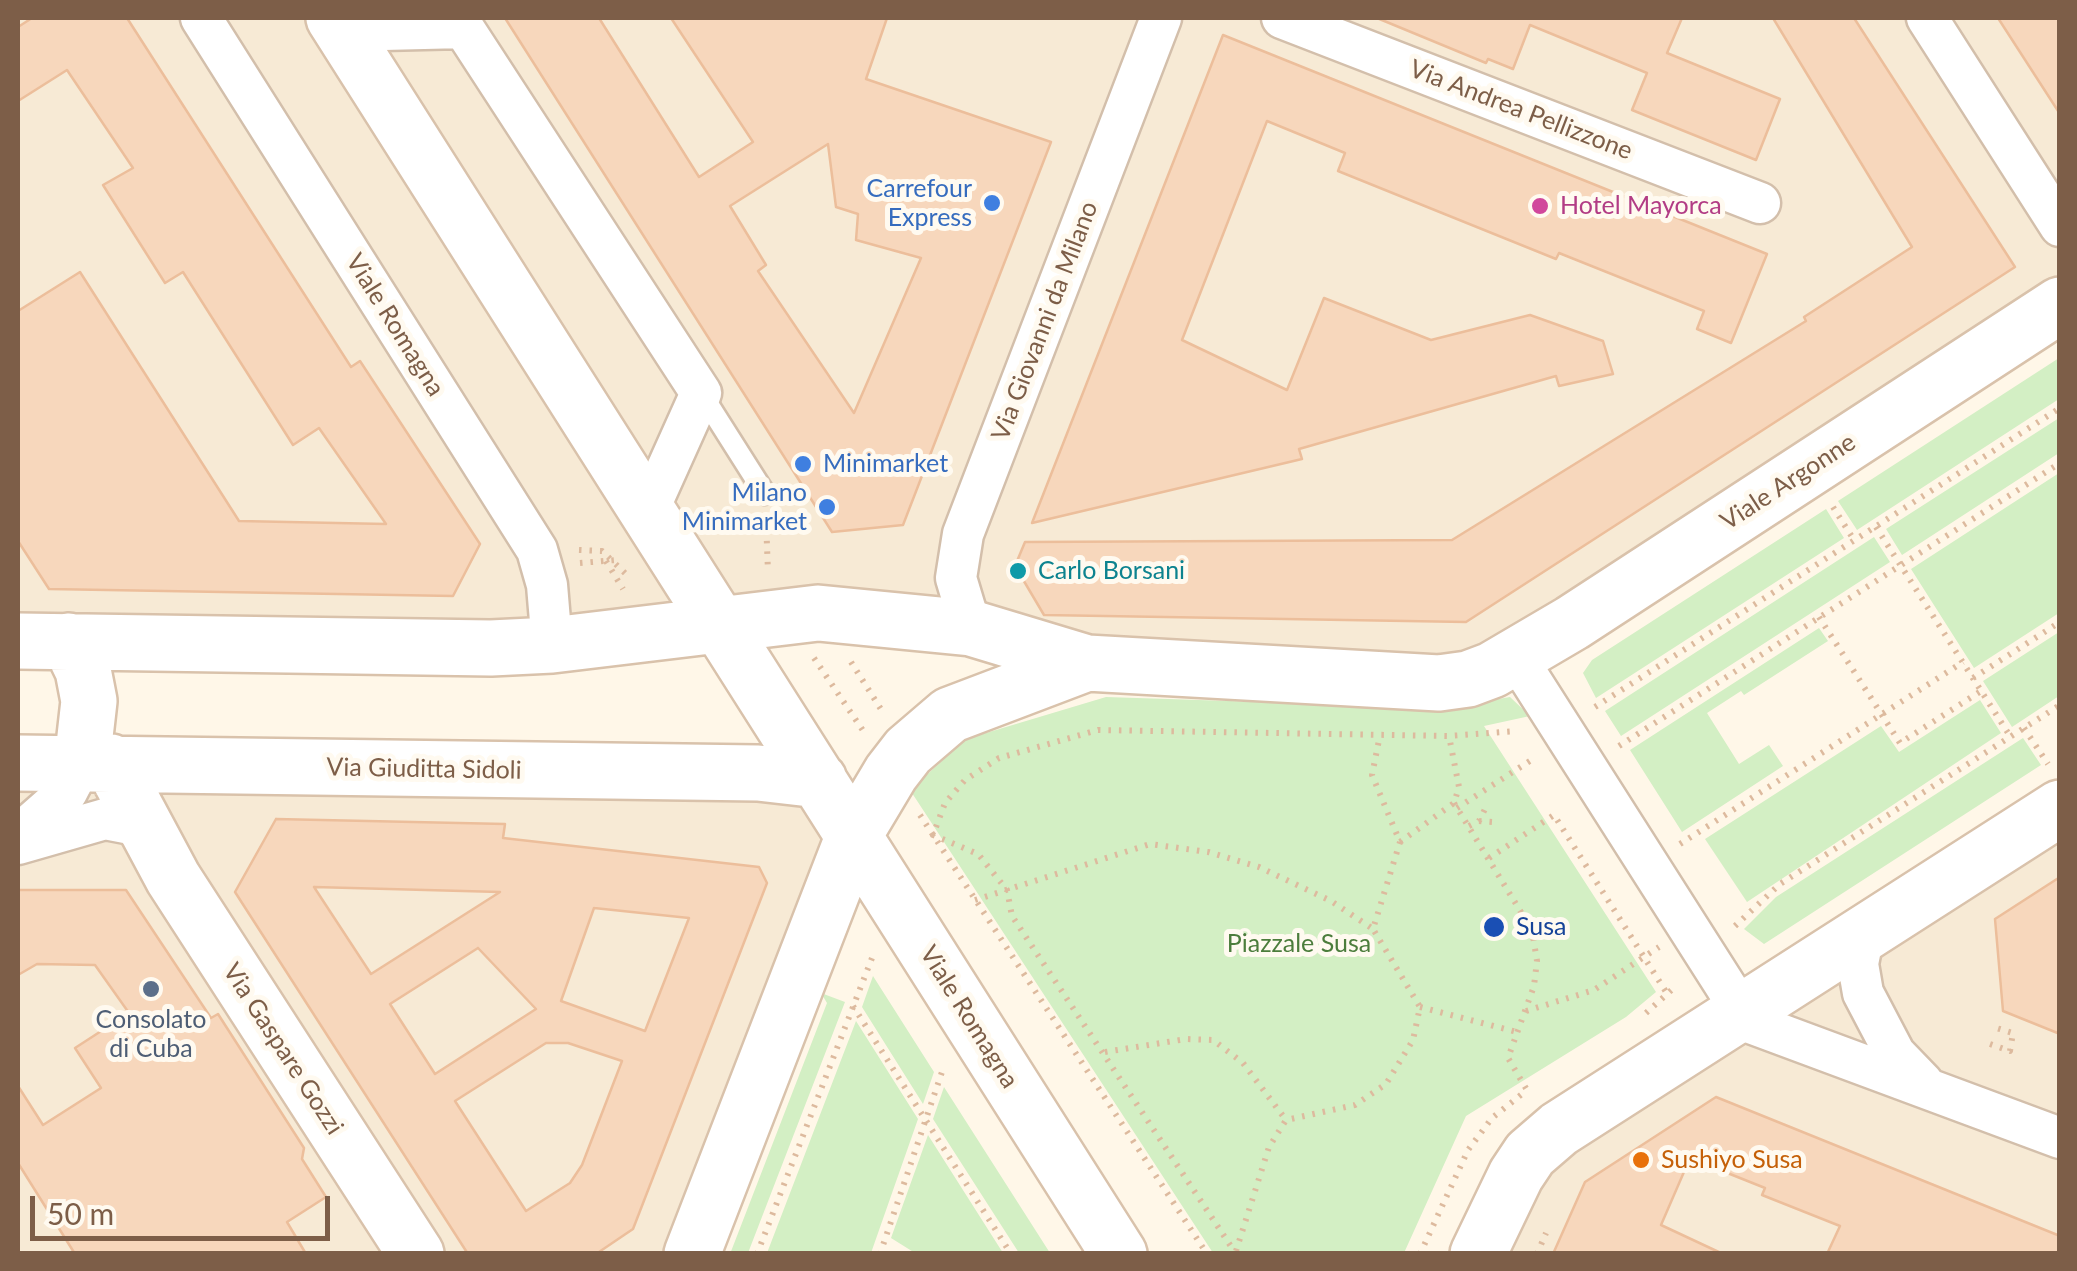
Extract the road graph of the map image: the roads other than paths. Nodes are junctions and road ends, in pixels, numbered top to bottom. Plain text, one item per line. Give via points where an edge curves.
1 (201, 18) edge
2 (1161, 18) edge
3 (1282, 18) edge
4 (1927, 18) edge
5 (461, 23) edge
6 (339, 24) edge
7 (1760, 204) dead end
8 (2060, 226) edge
9 (2060, 306) edge
10 (701, 394) junction
11 (765, 494) road end
12 (648, 512) junction
13 (719, 623) junction
14 (970, 628) junction
15 (43, 641) edge
16 (552, 645) junction
17 (1516, 656) junction
18 (1088, 663) junction
19 (97, 762) junction
20 (18, 763) edge
21 (819, 780) junction
22 (2054, 786) edge
23 (18, 835) edge
24 (854, 836) junction
25 (155, 842) junction
26 (18, 844) edge
27 (1862, 938) junction
28 (1737, 1018) junction
29 (1926, 1086) junction
30 (2060, 1138) edge
31 (416, 1254) edge
32 (692, 1254) edge
33 (1119, 1254) edge
34 (1478, 1254) edge

1 - 16 street, Viale Romagna via 537,550
2 - 14 street, Via Giovanni da Milano via 964,534 956,578
3 - 7 street, Via Andrea Pellizzone
4 - 8 street
5 - 6 street, Viale Romagna
5 - 10 street, Viale Romagna
6 - 12 street, Viale Romagna
9 - 17 street, Viale Argonne
10 - 11 lane, Viale Romagna
10 - 12 street
12 - 13 street, Viale Romagna
13 - 14 street via 818,614
13 - 16 street
13 - 21 street, Viale Romagna
14 - 18 street
15 - 16 street
15 - 19 street via 83,670
17 - 18 street via 1468,679 1438,683
17 - 28 street via 1690,947 1730,993
18 - 24 street via 950,716 908,751 892,751
19 - 20 street, Via Giuditta Sidoli
19 - 21 street, Via Giuditta Sidoli via 790,774
19 - 23 street
19 - 25 street
21 - 24 street, Viale Romagna
22 - 27 street
24 - 32 street
24 - 33 street, Viale Romagna
25 - 26 street via 131,824 106,819
25 - 31 street, Via Gaspare Gozzi
27 - 28 street
27 - 29 street via 1858,964 1876,1023
28 - 29 street
28 - 34 street via 1559,1128 1530,1154
29 - 30 street

